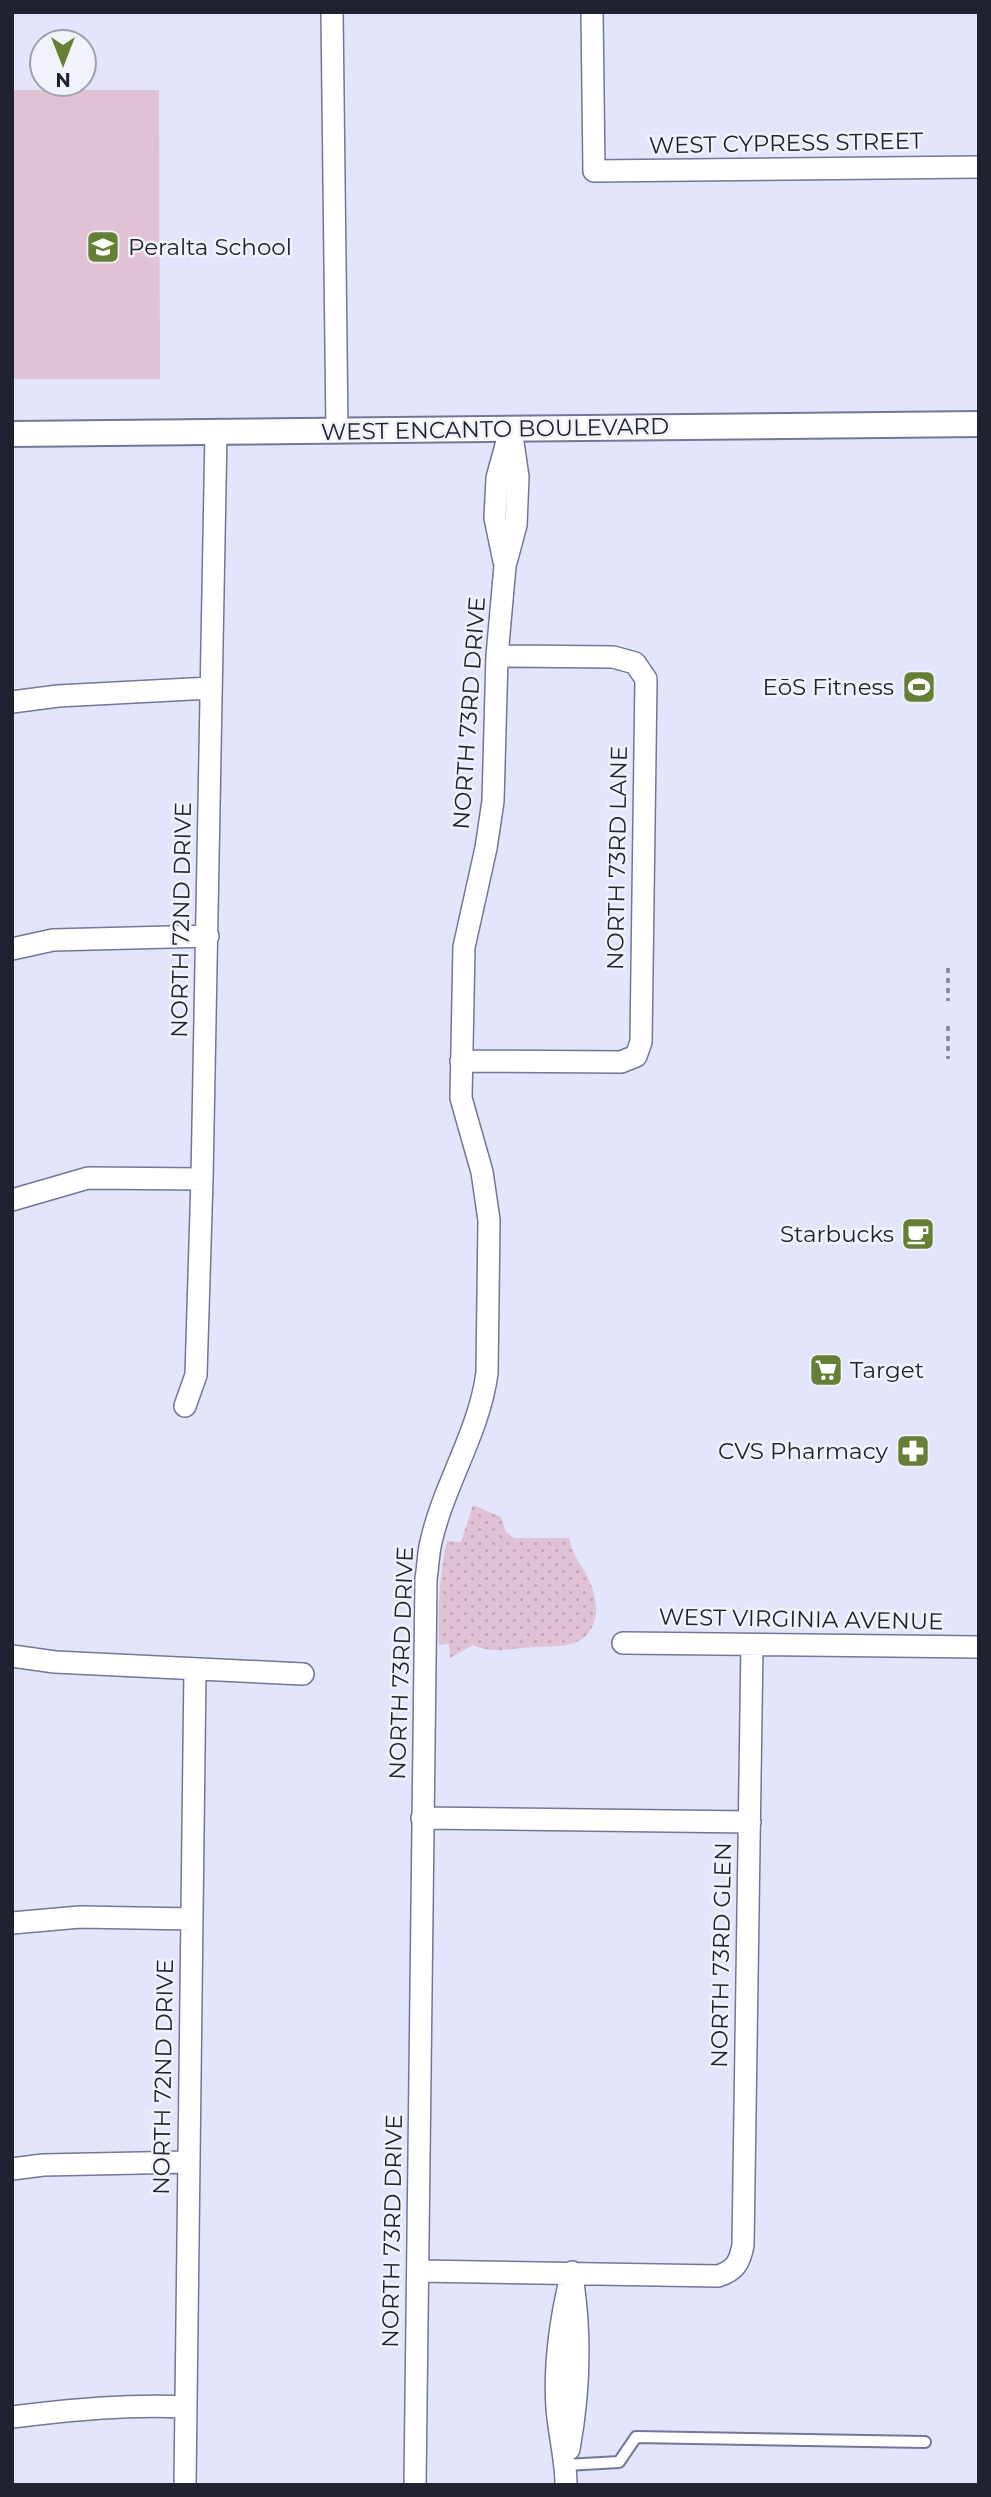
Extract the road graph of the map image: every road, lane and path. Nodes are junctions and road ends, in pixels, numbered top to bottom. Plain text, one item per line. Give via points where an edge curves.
1 (332, 12) edge
2 (592, 12) edge
3 (979, 167) edge
4 (979, 424) edge
5 (511, 429) junction
6 (337, 431) junction
7 (216, 432) junction
8 (12, 434) edge
9 (497, 656) junction
10 (209, 688) junction
11 (12, 702) edge
12 (208, 936) junction
13 (12, 949) edge
14 (948, 968) dead end
15 (948, 1001) dead end
16 (948, 1026) dead end
17 (948, 1059) dead end
18 (461, 1061) junction
19 (202, 1179) junction
20 (12, 1200) edge
21 (185, 1406) dead end
22 (623, 1643) dead end
23 (752, 1645) junction
24 (979, 1647) edge
25 (12, 1656) edge
26 (195, 1669) junction
27 (303, 1674) dead end
28 (422, 1818) junction
29 (750, 1822) junction
30 (192, 1919) junction
31 (12, 1923) edge
32 (189, 2162) junction
33 (12, 2169) edge
34 (418, 2271) junction
35 (572, 2272) junction
36 (186, 2407) junction
37 (12, 2417) edge
38 (925, 2442) dead end
39 (566, 2475) edge
40 (184, 2485) edge
41 (415, 2485) edge

1 - 6 street
2 - 3 street, WEST CYPRESS STREET via 594,171
4 - 5 street, WEST ENCANTO BOULEVARD
5 - 6 street, WEST ENCANTO BOULEVARD
5 - 9 street, NORTH 73RD DRIVE via 518,477 516,525 505,566
6 - 7 street, WEST ENCANTO BOULEVARD
7 - 8 street, WEST ENCANTO BOULEVARD
7 - 10 street, NORTH 72ND DRIVE
9 - 18 street, NORTH 73RD DRIVE via 493,802 464,947
9 - 18 street, NORTH 73RD LANE via 613,657 635,663 646,679 640,1042 636,1056 621,1062
10 - 11 street
10 - 12 street, NORTH 72ND DRIVE
12 - 13 street via 53,940
12 - 19 street, NORTH 72ND DRIVE
14 - 15 path
16 - 17 path
18 - 28 street, NORTH 73RD DRIVE via 461,1098 482,1172 489,1220 487,1373 477,1417 431,1542 426,1579
19 - 20 street via 88,1178
19 - 21 street, NORTH 72ND DRIVE via 195,1375
22 - 23 street, WEST VIRGINIA AVENUE
23 - 24 street, WEST VIRGINIA AVENUE
23 - 29 street, NORTH 73RD GLEN
25 - 26 street
26 - 27 street
26 - 30 street, NORTH 72ND DRIVE
28 - 29 street
28 - 34 street, NORTH 73RD DRIVE
29 - 35 street, NORTH 73RD GLEN via 743,2245 737,2266 718,2277
30 - 31 street via 80,1917
30 - 32 street, NORTH 72ND DRIVE
32 - 33 street
32 - 36 street, NORTH 72ND DRIVE
34 - 35 street
34 - 41 street, NORTH 73RD DRIVE
35 - 39 street via 561,2316 577,2405
36 - 37 street via 80,2409
36 - 40 street, NORTH 72ND DRIVE
38 - 39 lane via 636,2437 619,2462

